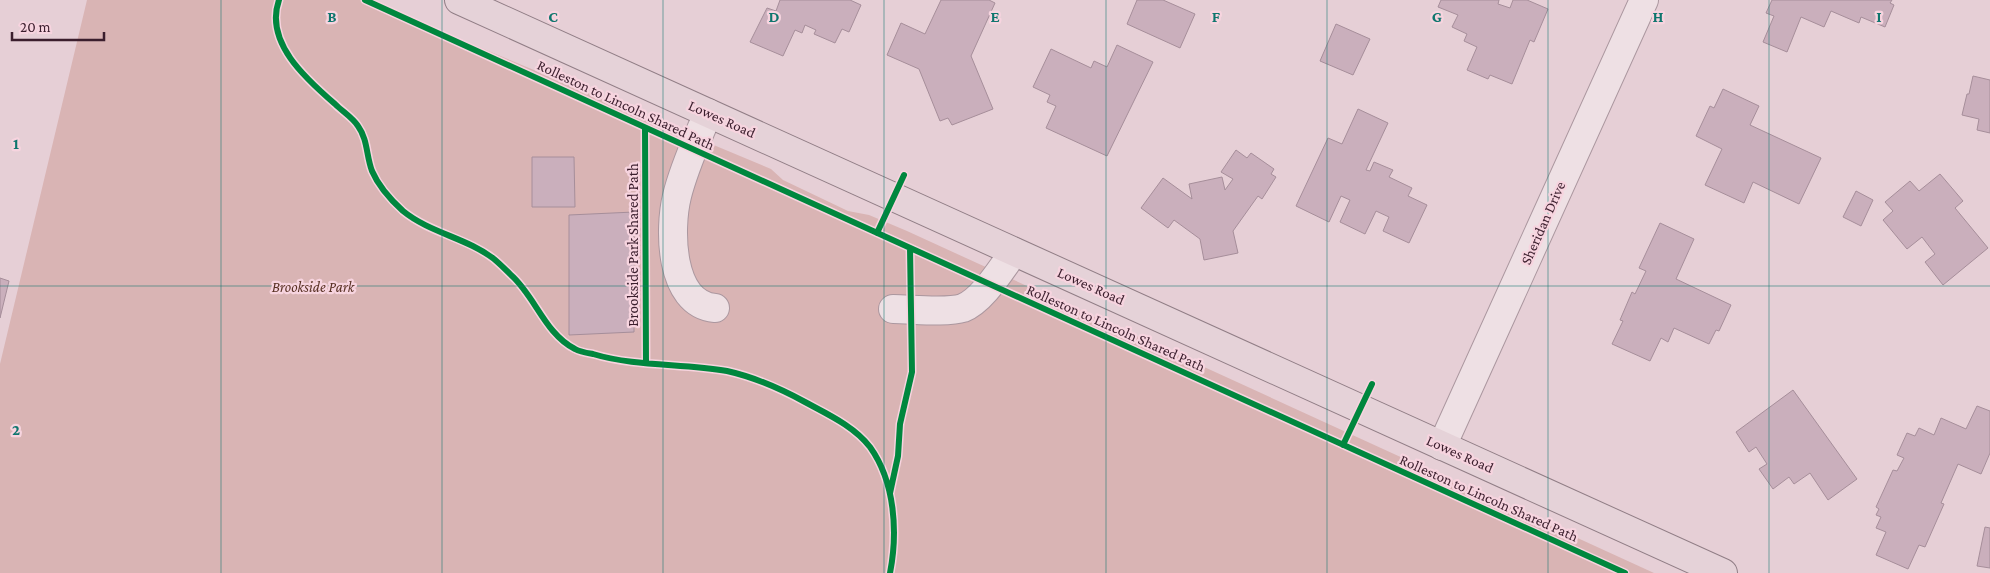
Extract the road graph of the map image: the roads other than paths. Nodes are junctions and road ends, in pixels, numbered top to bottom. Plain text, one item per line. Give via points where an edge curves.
1 (459, 0) edge
2 (1644, 0) edge
3 (708, 113) junction
4 (1014, 252) junction
5 (714, 308) dead end
6 (893, 309) dead end
7 (1442, 446) junction
8 (1723, 573) edge

1 - 3 main road, Lowes Road
2 - 7 street, Sheridan Drive
3 - 4 main road, Lowes Road
3 - 5 street via 677,195 674,252 678,274 688,293 702,304
4 - 6 street via 984,291 965,307 949,310
4 - 7 main road, Lowes Road
7 - 8 main road, Lowes Road

